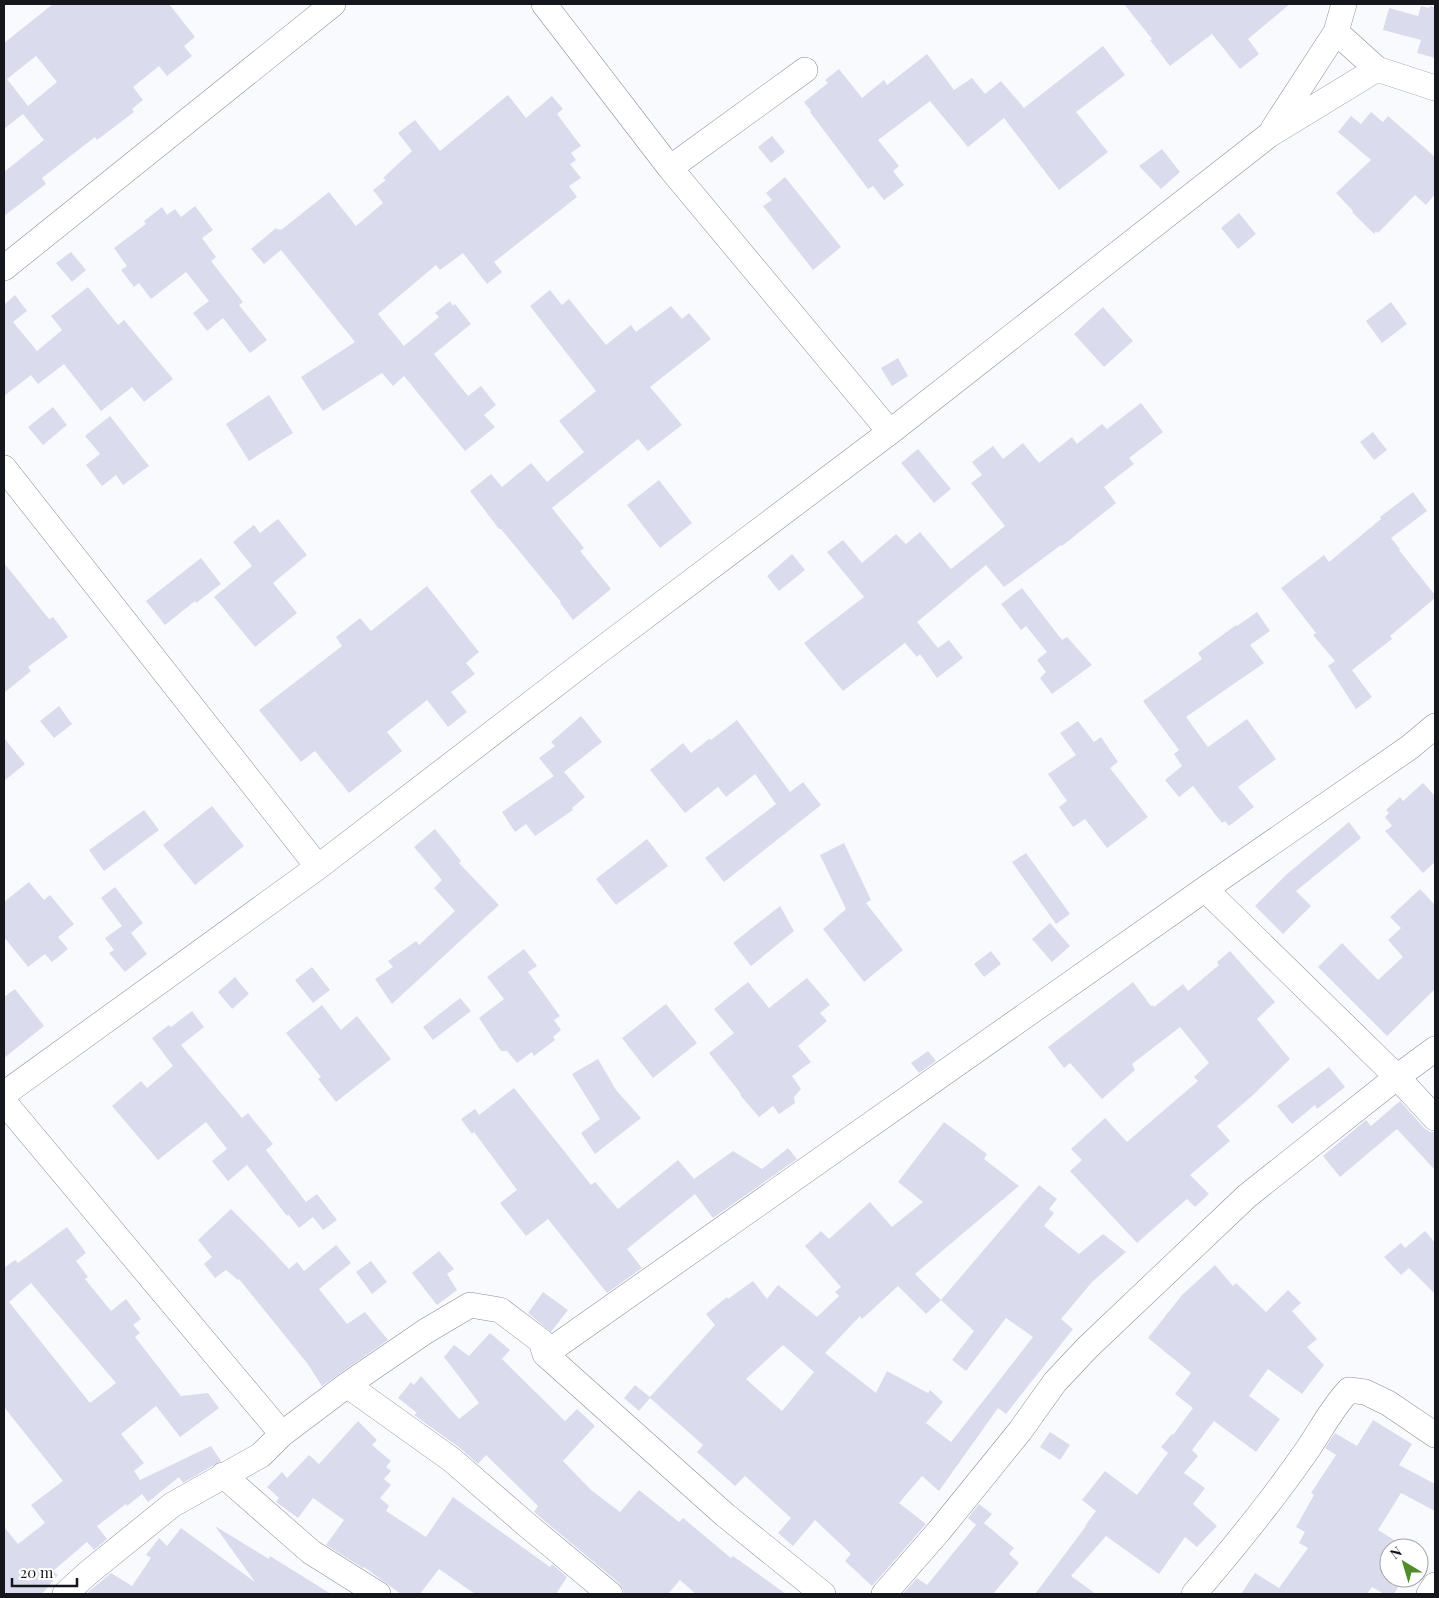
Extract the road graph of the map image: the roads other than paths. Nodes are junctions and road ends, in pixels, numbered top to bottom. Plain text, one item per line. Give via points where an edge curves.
1 (333, 4) edge
2 (544, 4) edge
3 (1344, 4) edge
4 (1336, 32) junction
5 (1377, 69) junction
6 (805, 70) dead end
7 (1435, 88) edge
8 (1269, 135) junction
9 (670, 168) junction
10 (4, 268) edge
11 (890, 432) junction
12 (4, 468) edge
13 (1435, 726) edge
14 (318, 867) junction
15 (1205, 889) junction
16 (1435, 1049) edge
17 (1397, 1077) junction
18 (4, 1094) edge
19 (4, 1102) edge
20 (1435, 1118) edge
21 (546, 1354) junction
22 (348, 1385) junction
23 (282, 1434) junction
24 (1435, 1435) edge
25 (223, 1475) junction
26 (1435, 1585) edge
27 (66, 1594) edge
28 (378, 1594) edge
29 (610, 1594) edge
30 (823, 1594) edge
31 (884, 1594) edge
32 (1194, 1594) edge
33 (1429, 1594) edge

1 - 10 street
2 - 9 street
3 - 4 street
4 - 5 street
4 - 8 street
5 - 7 street
5 - 8 street
6 - 9 street
8 - 11 street
9 - 11 street
11 - 14 street
12 - 14 street
13 - 15 street via 1410,747
14 - 18 street
15 - 17 street
15 - 21 street
16 - 17 street
17 - 20 street
17 - 31 street via 1247,1196 1088,1347
19 - 23 street
21 - 22 street via 541,1341 500,1310 470,1305
21 - 30 street via 725,1515
22 - 23 street
22 - 29 street via 452,1460
23 - 25 street via 261,1456
24 - 32 street via 1388,1403 1365,1392 1349,1390 1337,1403 1304,1456
25 - 27 street via 172,1505
25 - 28 street via 311,1552
26 - 33 street

